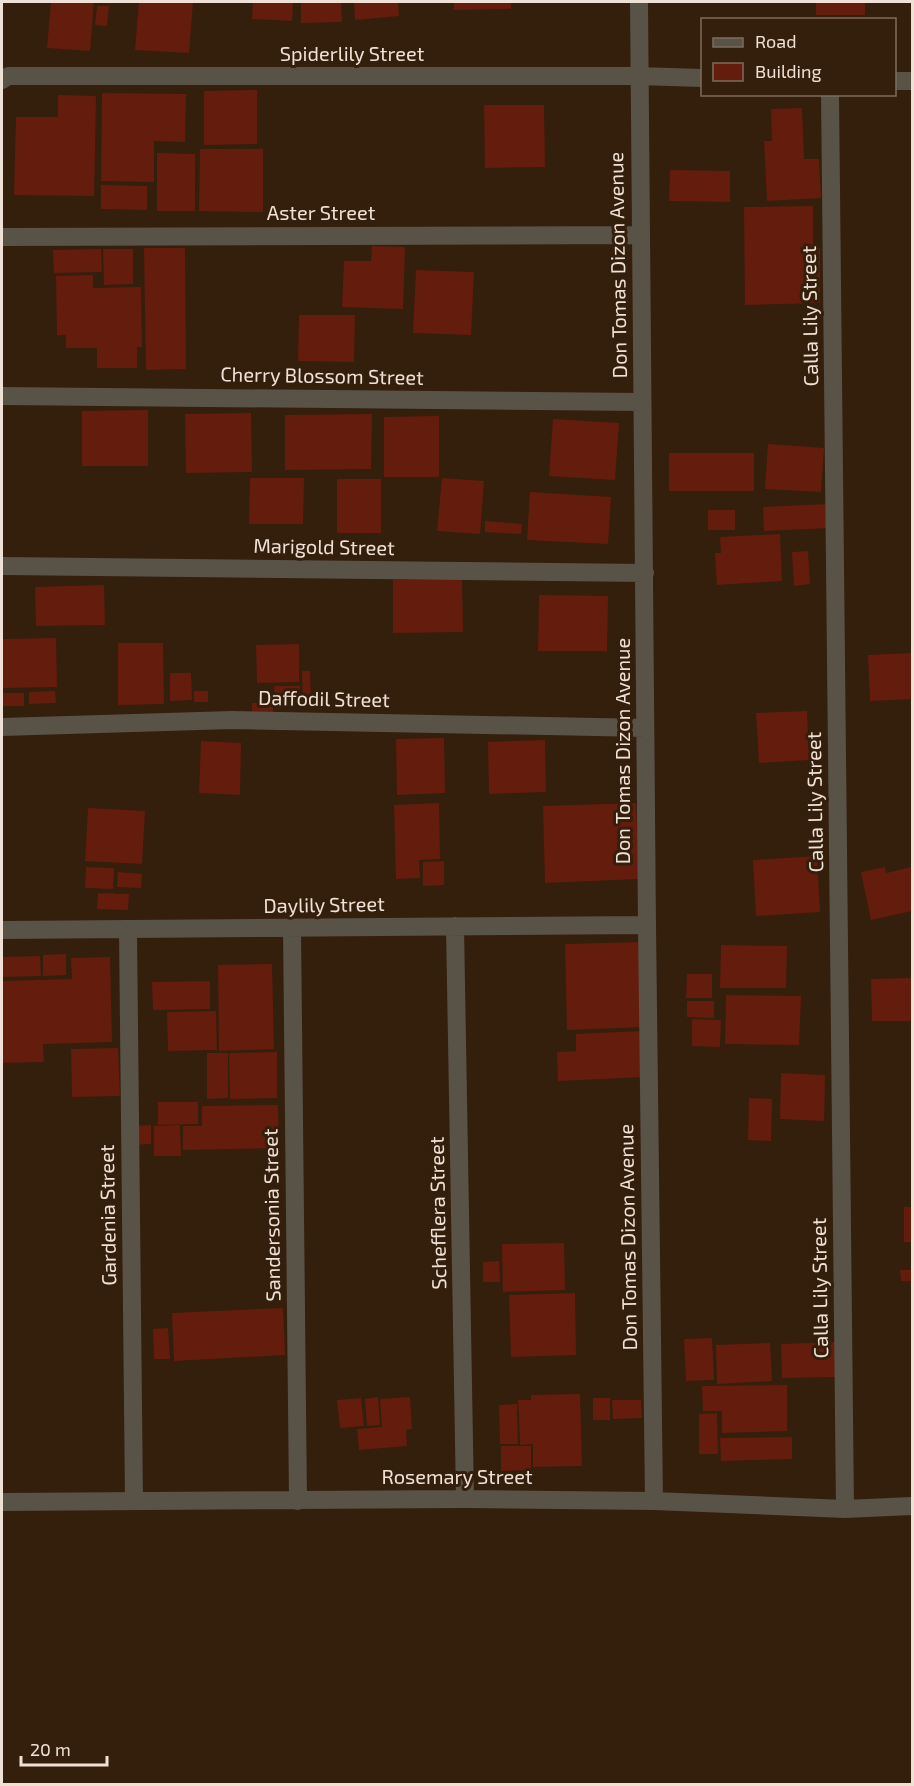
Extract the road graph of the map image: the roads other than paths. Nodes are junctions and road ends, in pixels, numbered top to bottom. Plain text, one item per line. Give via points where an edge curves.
1 (639, 2) edge
2 (638, 76) junction
3 (701, 78) edge
4 (2, 80) edge
5 (896, 81) edge
6 (912, 81) edge
7 (830, 96) edge
8 (641, 235) junction
9 (2, 237) edge
10 (2, 396) edge
11 (642, 402) junction
12 (2, 566) edge
13 (645, 573) junction
14 (2, 727) edge
15 (645, 728) junction
16 (647, 925) junction
17 (455, 926) junction
18 (292, 928) junction
19 (128, 929) junction
20 (2, 930) edge
21 (465, 1499) junction
22 (298, 1501) junction
23 (654, 1501) junction
24 (2, 1502) edge
25 (134, 1502) junction
26 (912, 1506) edge
27 (845, 1509) junction

1 - 2 street, Don Tomas Dizon Avenue
2 - 3 street, Spiderlily Street
2 - 4 street, Spiderlily Street via 8,76
2 - 8 street, Don Tomas Dizon Avenue
5 - 6 street
7 - 27 street, Calla Lily Street
8 - 9 street, Aster Street
8 - 11 street, Don Tomas Dizon Avenue
10 - 11 street, Cherry Blossom Street
11 - 13 street, Don Tomas Dizon Avenue
12 - 13 street, Marigold Street
13 - 15 street, Don Tomas Dizon Avenue
14 - 15 street, Daffodil Street via 232,720
15 - 16 street, Don Tomas Dizon Avenue
16 - 17 street, Daylily Street
16 - 23 street, Don Tomas Dizon Avenue
17 - 18 street, Daylily Street
17 - 21 street, Schefflera Street
18 - 19 street, Daylily Street
18 - 22 street, Sandersonia Street
19 - 20 street, Daylily Street
19 - 25 street, Gardenia Street
21 - 22 street, Rosemary Street
21 - 23 street, Rosemary Street
22 - 25 street, Rosemary Street
23 - 27 street, Rosemary Street
24 - 25 street, Rosemary Street
26 - 27 street, Rosemary Street

